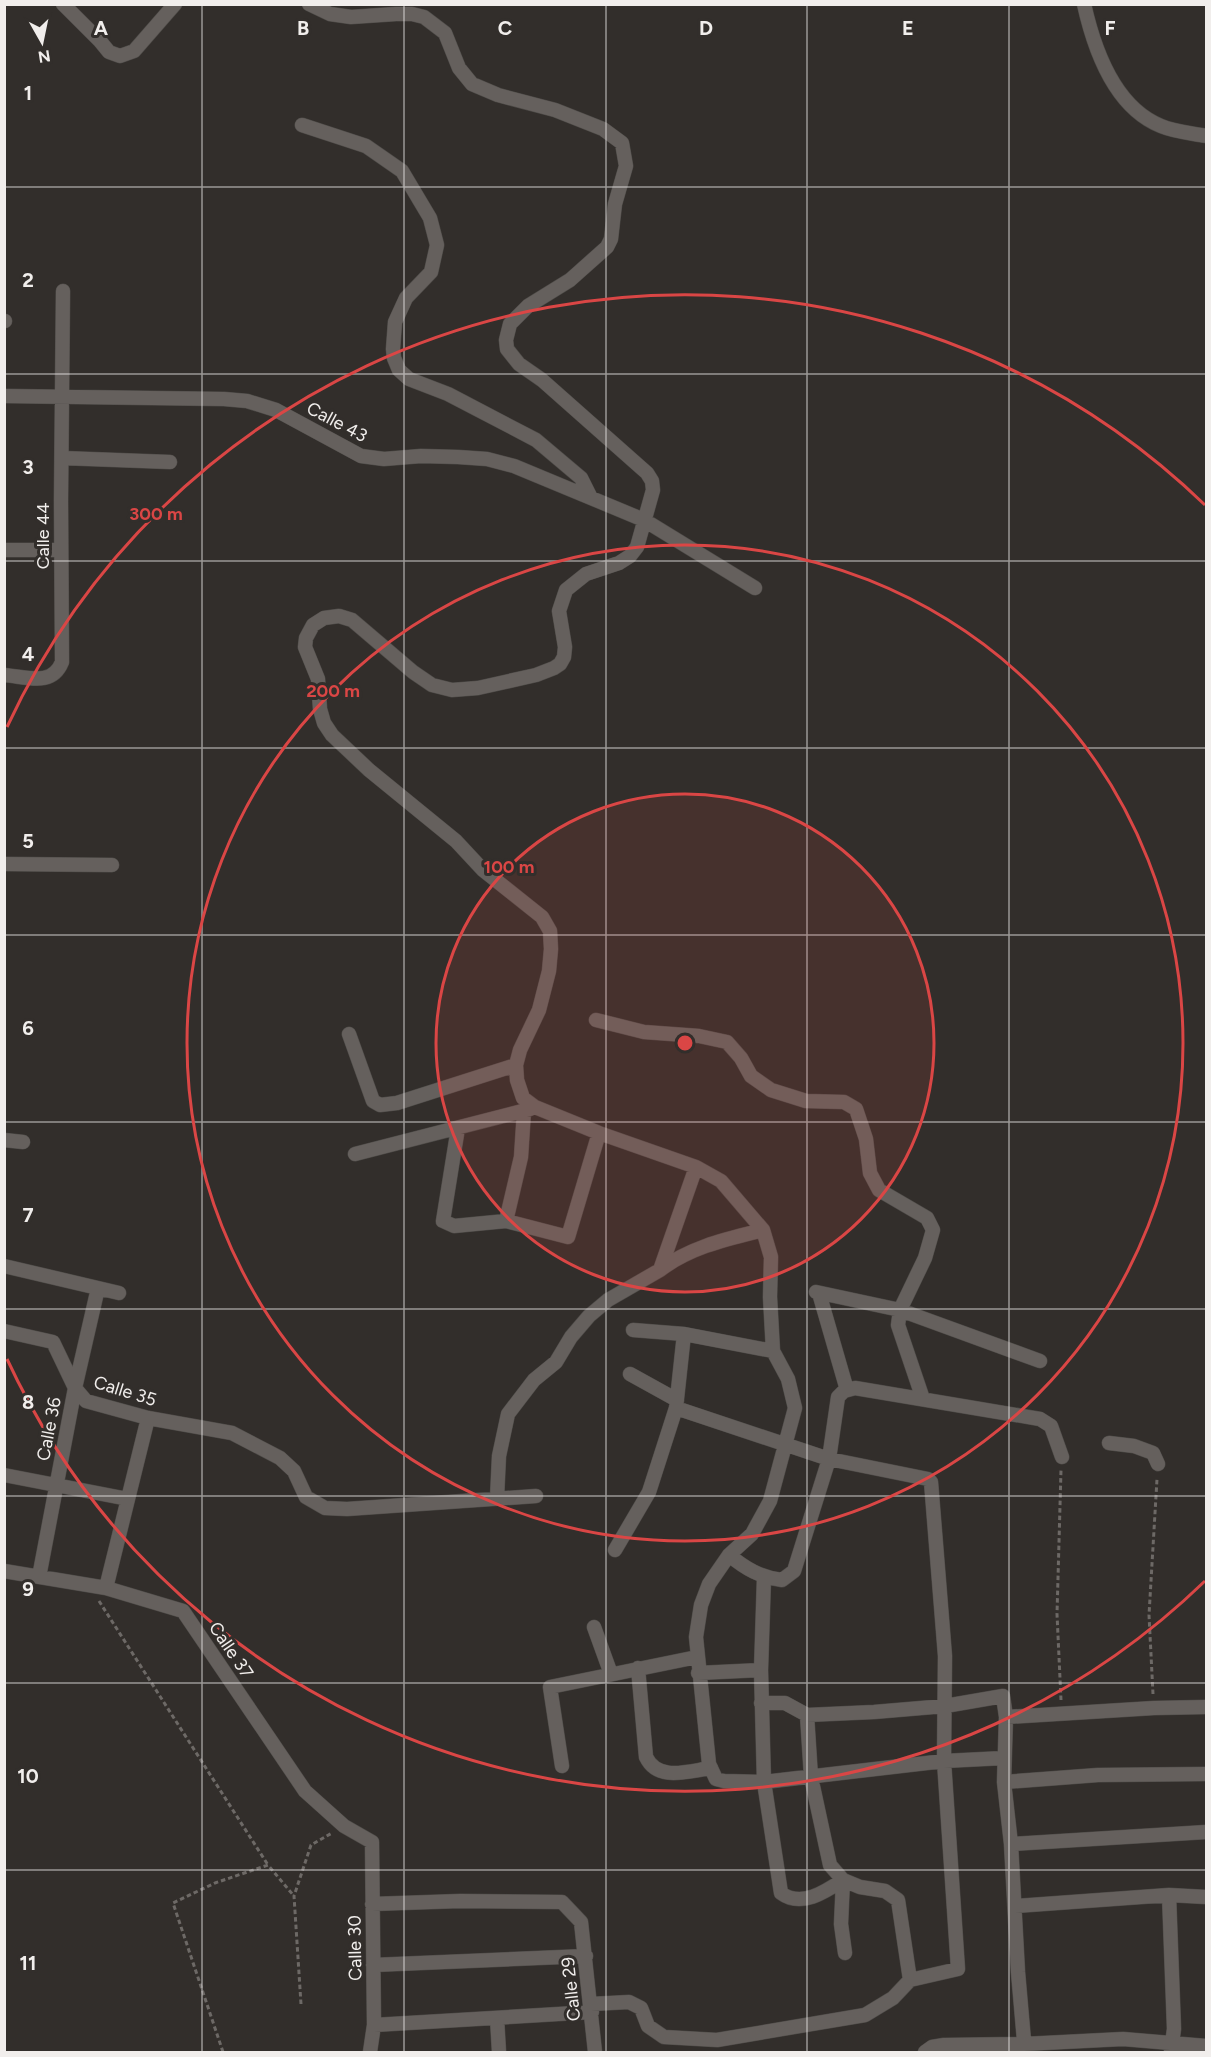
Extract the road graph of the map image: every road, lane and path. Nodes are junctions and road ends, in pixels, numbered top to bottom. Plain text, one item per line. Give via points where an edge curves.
1 (63, 4) edge
2 (175, 4) edge
3 (309, 4) edge
4 (1084, 4) edge
5 (302, 125) dead end
6 (1206, 136) edge
7 (63, 291) dead end
8 (4, 396) edge
9 (62, 397) junction
10 (62, 458) junction
11 (170, 462) dead end
12 (591, 498) junction
13 (645, 520) junction
14 (4, 550) edge
15 (60, 550) junction
16 (755, 588) dead end
17 (4, 675) edge
18 (4, 864) edge
19 (112, 865) dead end
20 (597, 1020) dead end
21 (348, 1034) dead end
22 (516, 1065) junction
23 (530, 1109) junction
24 (458, 1128) junction
25 (599, 1133) junction
26 (4, 1140) edge
27 (23, 1142) dead end
28 (355, 1154) dead end
29 (696, 1167) junction
30 (506, 1221) junction
31 (763, 1230) junction
32 (4, 1266) edge
33 (660, 1270) junction
34 (98, 1288) junction
35 (119, 1293) dead end
36 (900, 1310) junction
37 (633, 1329) dead end
38 (4, 1330) edge
39 (684, 1334) junction
40 (773, 1352) junction
41 (1040, 1361) dead end
42 (630, 1374) dead end
43 (75, 1388) junction
44 (847, 1390) junction
45 (923, 1399) junction
46 (677, 1404) junction
47 (148, 1418) junction
48 (1109, 1443) dead end
49 (784, 1444) junction
50 (1062, 1457) joint
51 (829, 1459) junction
52 (1158, 1464) joint
53 (4, 1475) edge
54 (57, 1485) junction
55 (536, 1496) dead end
56 (497, 1498) junction
57 (128, 1499) junction
58 (615, 1550) dead end
59 (729, 1555) junction
60 (4, 1571) edge
61 (39, 1577) junction
62 (764, 1577) junction
63 (88, 1585) junction
64 (106, 1588) junction
65 (594, 1628) dead end
66 (697, 1657) junction
67 (638, 1668) junction
68 (761, 1670) junction
69 (698, 1673) junction
70 (611, 1674) junction
71 (761, 1703) junction
72 (945, 1706) junction
73 (1206, 1707) edge
74 (1154, 1708) junction
75 (1061, 1714) junction
76 (807, 1715) junction
77 (1006, 1717) junction
78 (1004, 1758) junction
79 (944, 1761) junction
80 (562, 1766) dead end
81 (711, 1768) junction
82 (1206, 1774) edge
83 (811, 1777) junction
84 (764, 1782) junction
85 (1004, 1782) junction
86 (344, 1826) junction
87 (1206, 1832) edge
88 (372, 1842) joint
89 (1011, 1844) junction
90 (268, 1865) junction
91 (843, 1880) junction
92 (1169, 1895) junction
93 (294, 1896) junction
94 (1206, 1897) edge
95 (372, 1904) junction
96 (1015, 1906) junction
97 (845, 1953) dead end
98 (586, 1956) junction
99 (373, 1965) junction
100 (910, 1980) junction
101 (302, 2004) dead end
102 (592, 2008) junction
103 (497, 2018) junction
104 (374, 2025) junction
105 (715, 2046) edge
106 (1206, 2046) edge
107 (1024, 2048) edge
108 (1172, 2048) edge
109 (223, 2052) edge
110 (370, 2052) edge
111 (498, 2052) edge
112 (595, 2052) edge
113 (925, 2052) edge

1 - 2 street via 109,52 120,56 134,51
3 - 13 street via 330,14 351,17 424,17 445,33 459,68 472,84 584,121 622,143 626,165 607,247 570,279 528,306 510,324 506,340 507,349 519,364 647,473 653,490
4 - 6 street via 1105,69 1131,107 1160,126
5 - 12 street via 366,146 402,171 430,219 437,245 431,272 406,298 395,322 393,349 399,370 409,379 448,394 536,440 581,478
7 - 9 street, Calle 44
8 - 9 street, Calle 43
9 - 10 street, Calle 44
9 - 12 street, Calle 43 via 247,401 276,410 362,456 486,459 514,466
10 - 11 street
10 - 15 street, Calle 44
12 - 13 street, Calle 43
13 - 16 street, Calle 43
13 - 22 street via 637,548 630,556 586,574 566,590 559,611 564,657 554,668 536,675 452,690 432,685 413,672 352,620 339,616 324,618 313,625 306,638 307,656 318,679 320,709 332,735 456,841 483,870 542,917 550,931 549,971 539,1010
14 - 15 street
15 - 17 street, Calle 44 via 63,662 58,673 48,679
18 - 19 street
20 - 36 street via 644,1032 727,1042 750,1076 771,1090 806,1101 844,1102 856,1109 866,1138 870,1173 879,1190 927,1218 933,1230 925,1258
21 - 22 street via 373,1101 380,1106
22 - 23 street via 523,1098
23 - 24 street
23 - 25 street
23 - 30 street
24 - 28 street
24 - 30 street via 443,1221 454,1226
25 - 29 street
25 - 30 street via 568,1237
26 - 27 street
29 - 31 street via 721,1181
29 - 33 street
31 - 33 street via 697,1249
31 - 40 street via 771,1257
32 - 34 street
33 - 56 street via 608,1300 589,1316 556,1362 534,1380 508,1414 499,1456
34 - 35 street
34 - 43 street, Calle 36
36 - 41 street
36 - 44 street via 818,1292
36 - 45 street via 898,1325
37 - 39 street
38 - 43 street, Calle 35 via 53,1342
39 - 40 street
39 - 46 street
40 - 49 street via 788,1379 795,1408
42 - 46 street
43 - 47 street, Calle 35 via 86,1401
43 - 54 street, Calle 36
44 - 45 street
44 - 51 street via 838,1397
45 - 50 street via 1040,1419 1051,1426
46 - 49 street
46 - 58 street via 649,1492
47 - 56 street, Calle 35 via 232,1434 280,1458 294,1471 306,1497 325,1508
47 - 57 street
48 - 52 street via 1153,1453
49 - 51 street
49 - 59 street via 771,1501 752,1534
50 - 75 path via 1057,1614
51 - 62 street via 794,1571 782,1580
51 - 72 street via 931,1482 945,1656
52 - 74 path via 1149,1615
53 - 54 street
54 - 57 street
54 - 61 street, Calle 36
55 - 56 street, Calle 35
57 - 64 street
59 - 62 street
59 - 66 street via 709,1584 701,1605
60 - 61 street, Calle 37
61 - 63 street, Calle 37
62 - 68 street
63 - 64 street, Calle 37
63 - 90 path
64 - 86 street, Calle 37 via 183,1611 305,1791
65 - 70 street
66 - 67 street
66 - 69 street
67 - 70 street
67 - 81 street via 650,1765 666,1774
68 - 69 street
68 - 71 street
69 - 81 street
70 - 80 street via 550,1687
71 - 76 street via 785,1703
71 - 84 street
72 - 76 street
72 - 77 street via 1003,1696
72 - 79 street
73 - 74 street
74 - 75 street
75 - 77 street
76 - 83 street
77 - 78 street
78 - 79 street
78 - 85 street
79 - 83 street
79 - 100 street via 958,1969
81 - 84 street via 716,1779
82 - 85 street via 1098,1775
83 - 84 street
83 - 91 street via 830,1865
84 - 91 street via 781,1893 798,1899 817,1896
85 - 89 street
86 - 88 street, Calle 37
86 - 93 path via 311,1845
87 - 89 street
88 - 95 street, Calle 30
89 - 96 street
90 - 93 path
90 - 109 path via 215,1882 172,1903
91 - 97 street via 841,1924
91 - 100 street via 885,1891 898,1900
92 - 94 street
92 - 96 street
92 - 108 street
93 - 101 path
95 - 98 street, Calle 29 via 562,1902 582,1922
95 - 99 street, Calle 30
96 - 107 street
98 - 99 street
98 - 102 street, Calle 29
99 - 104 street, Calle 30
100 - 105 street via 893,1998 865,2015
102 - 103 street
102 - 105 street via 629,2002 641,2007 648,2026 664,2037
102 - 112 street, Calle 29
103 - 104 street
103 - 111 street
104 - 110 street, Calle 30
106 - 108 street
107 - 108 street via 1123,2039
107 - 113 street via 944,2045

